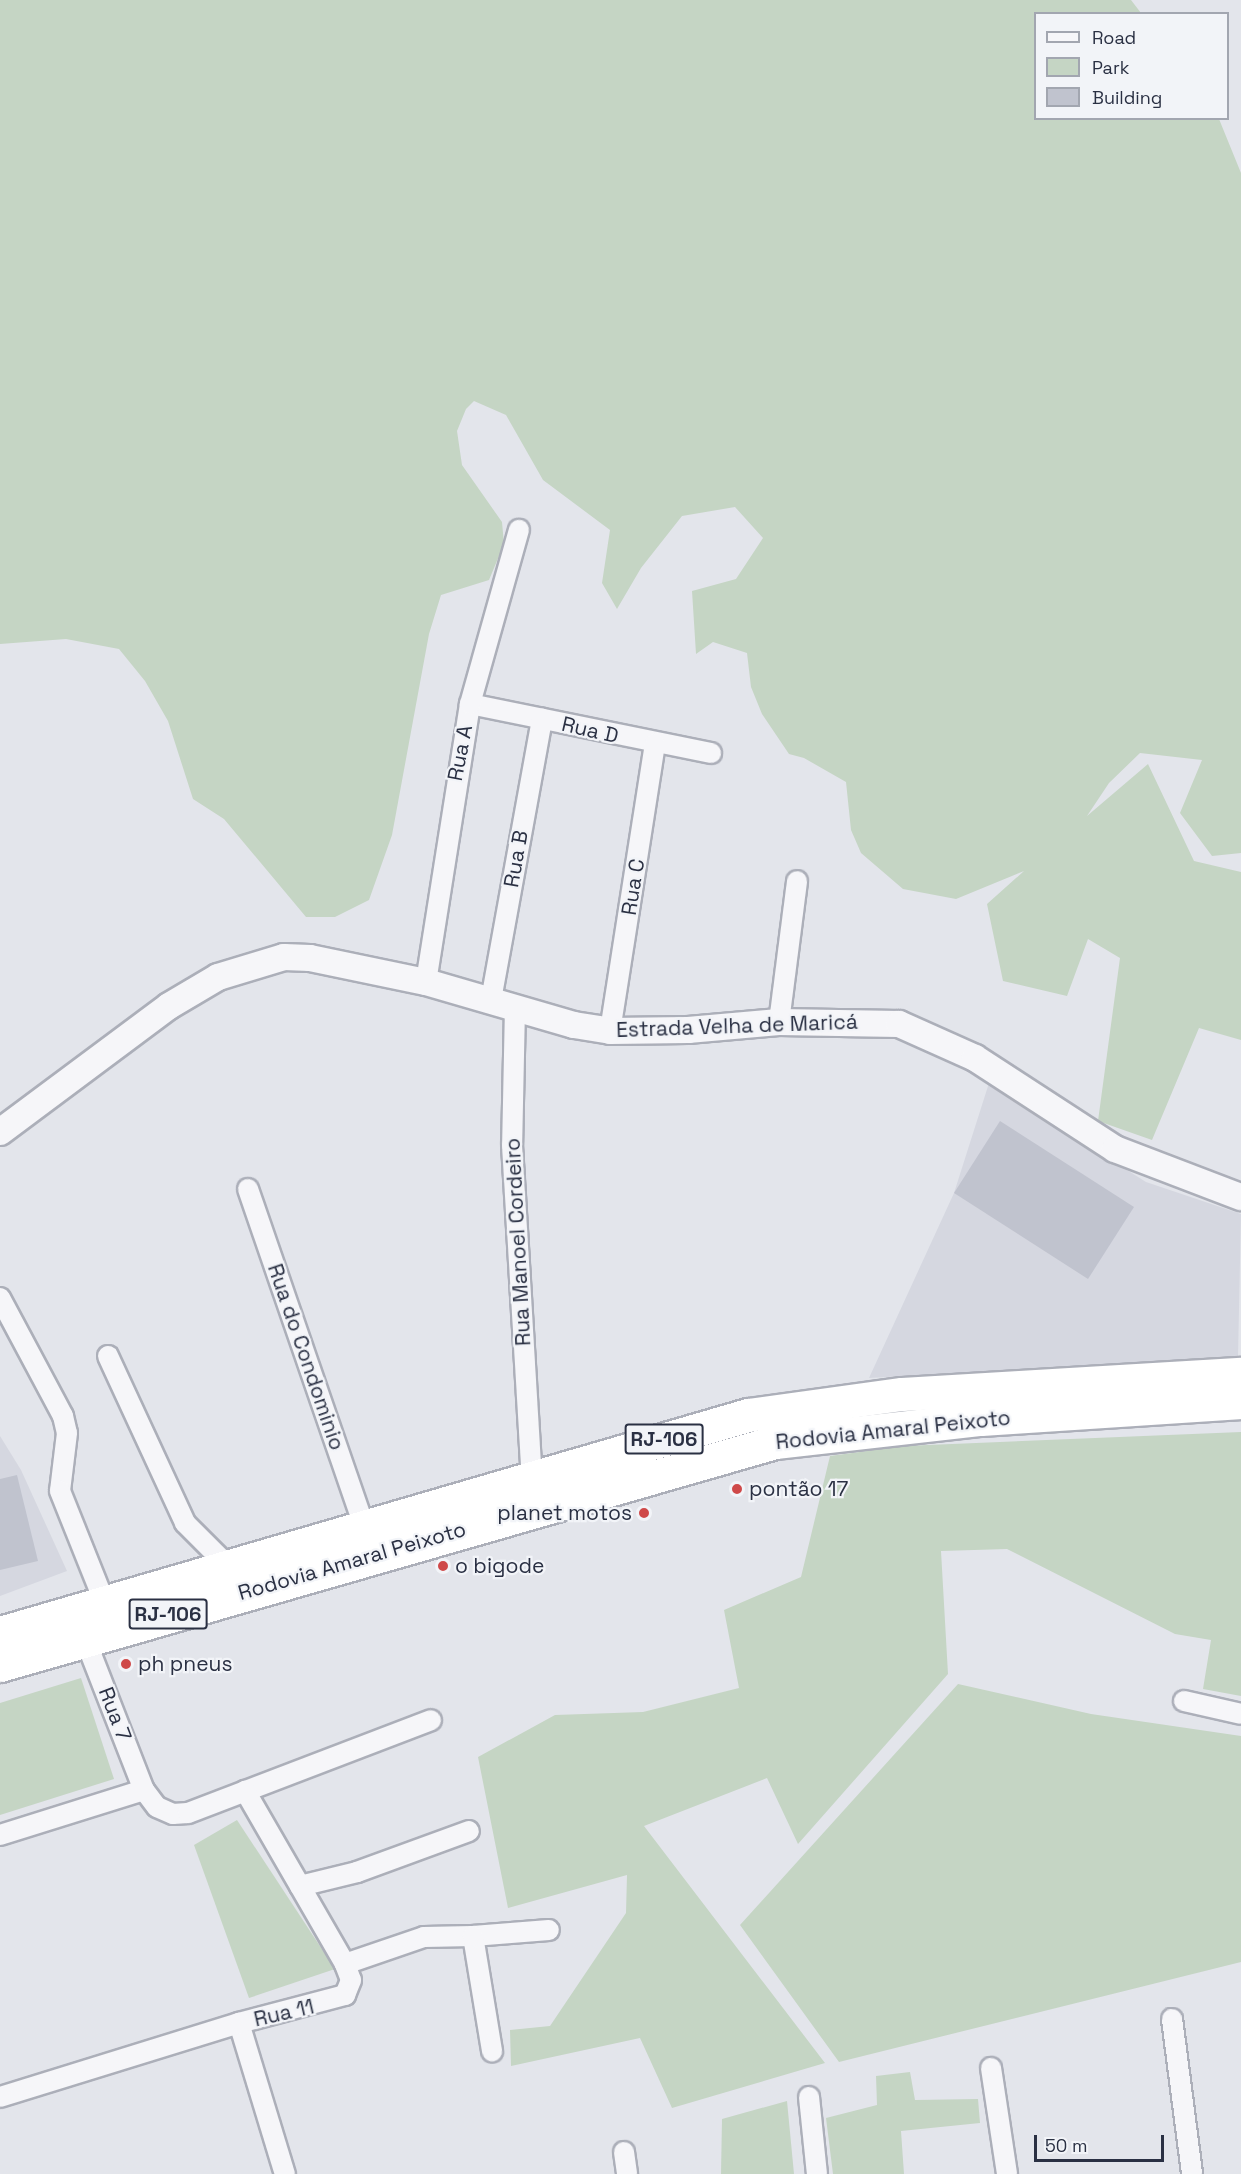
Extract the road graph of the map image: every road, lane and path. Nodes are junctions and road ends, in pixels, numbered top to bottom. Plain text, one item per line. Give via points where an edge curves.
1 (519, 530) dead end
2 (470, 704) junction
3 (542, 719) junction
4 (655, 744) junction
5 (711, 753) dead end
6 (797, 881) dead end
7 (426, 982) junction
8 (491, 1000) junction
9 (515, 1007) junction
10 (779, 1022) junction
11 (610, 1031) junction
12 (0, 1132) edge
13 (248, 1189) dead end
14 (1241, 1197) edge
15 (0, 1298) edge
16 (108, 1356) dead end
17 (1241, 1374) edge
18 (1241, 1402) edge
19 (532, 1477) junction
20 (364, 1526) junction
21 (228, 1566) junction
22 (104, 1600) junction
23 (0, 1633) edge
24 (85, 1639) junction
25 (0, 1665) edge
26 (1184, 1701) dead end
27 (1241, 1714) edge
28 (431, 1720) dead end
29 (144, 1790) junction
30 (245, 1791) junction
31 (469, 1831) dead end
32 (0, 1835) edge
33 (300, 1886) junction
34 (549, 1930) dead end
35 (473, 1936) junction
36 (345, 1964) junction
37 (1172, 2019) dead end
38 (239, 2023) junction
39 (492, 2051) dead end
40 (992, 2068) dead end
41 (0, 2097) edge
42 (809, 2097) dead end
43 (624, 2152) dead end
44 (285, 2174) edge
45 (627, 2174) edge
46 (817, 2174) edge
47 (1007, 2174) edge
48 (1192, 2174) edge

1 - 2 street, Rua A
2 - 3 street, Rua D
2 - 7 street, Rua A via 450,810
3 - 4 street, Rua D
3 - 8 street, Rua B
4 - 5 street, Rua D
4 - 11 street, Rua C
6 - 10 street
7 - 8 street, Estrada Velha de Maricá
7 - 12 street, Estrada Velha de Maricá via 310,958 284,957 257,963 218,977 170,1006
8 - 9 street, Estrada Velha de Maricá
9 - 11 street, Estrada Velha de Maricá via 574,1025
9 - 19 street, Rua Manoel Cordeiro via 512,1145
10 - 11 street, Estrada Velha de Maricá via 687,1030
10 - 14 street, Estrada Velha de Maricá via 889,1023 925,1032 975,1058 1115,1149
13 - 20 street, Rua do Condominio
15 - 22 street via 63,1416 67,1433 60,1491
16 - 21 street via 185,1522
17 - 19 highway, Rodovia Amaral Peixoto / RJ-106 via 902,1394 808,1404 748,1415
18 - 24 highway, Rodovia Amaral Peixoto / RJ-106 via 981,1419 775,1442
19 - 20 highway, Rodovia Amaral Peixoto / RJ-106
20 - 21 highway, Rodovia Amaral Peixoto / RJ-106
21 - 22 highway, Rodovia Amaral Peixoto / RJ-106
22 - 23 highway, Rodovia Amaral Peixoto / RJ-106
24 - 25 highway, Rodovia Amaral Peixoto / RJ-106
24 - 29 street, Rua 7
26 - 27 street
28 - 30 street
29 - 30 street via 157,1807 173,1814 188,1813
29 - 32 street
30 - 33 street, Rua 11
31 - 33 street via 394,1860
33 - 36 street, Rua 11
34 - 35 street
35 - 36 street via 424,1937
35 - 39 street
36 - 38 street, Rua 11 via 350,1987 338,2000
37 - 48 street
38 - 41 street, Rua 11
38 - 44 street
40 - 47 street
42 - 46 street
43 - 45 street

